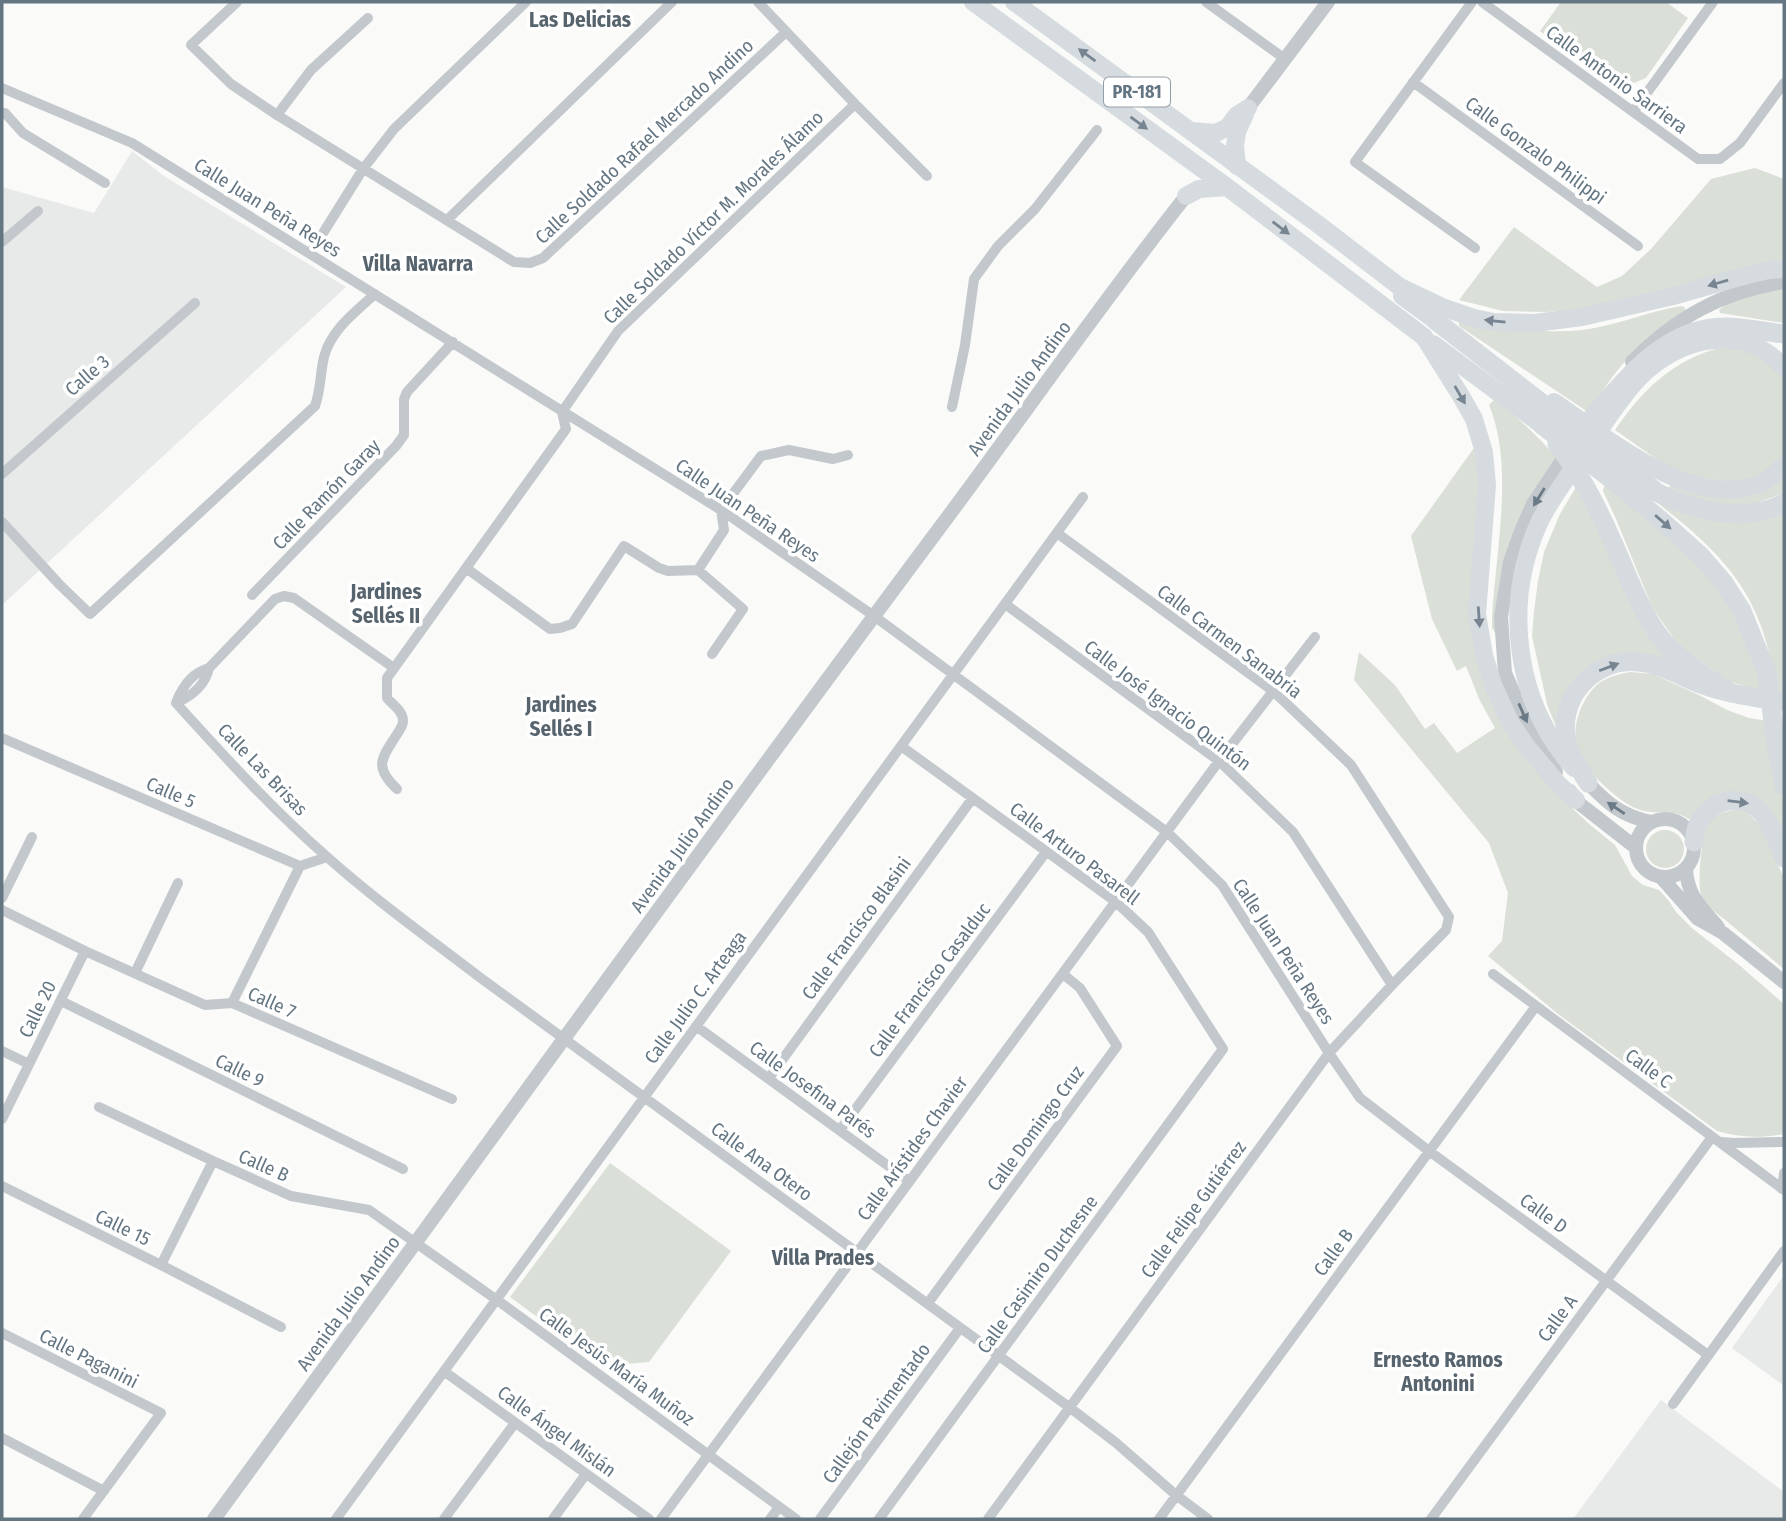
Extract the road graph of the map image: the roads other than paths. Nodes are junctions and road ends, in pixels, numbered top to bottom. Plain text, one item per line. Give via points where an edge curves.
1 (237, 2) edge
2 (526, 2) edge
3 (672, 2) edge
4 (758, 2) edge
5 (1014, 2) edge
6 (1206, 2) edge
7 (1328, 2) edge
8 (1472, 2) edge
9 (1482, 2) edge
10 (1713, 2) edge
11 (976, 5) edge
12 (368, 18) dead end
13 (786, 32) junction
14 (1285, 59) junction
15 (1413, 82) junction
16 (1784, 83) edge
17 (2, 88) edge
18 (18, 95) junction
19 (855, 104) junction
20 (1248, 108) junction
21 (1633, 112) junction
22 (3, 115) edge
23 (277, 115) junction
24 (1097, 130) dead end
25 (1191, 131) junction
26 (1183, 155) junction
27 (1237, 166) junction
28 (363, 169) junction
29 (927, 176) dead end
30 (105, 183) dead end
31 (1260, 183) junction
32 (1227, 187) junction
33 (1186, 197) junction
34 (38, 211) dead end
35 (447, 220) junction
36 (2, 242) edge
37 (1638, 246) dead end
38 (1475, 248) dead end
39 (310, 254) junction
40 (1784, 269) edge
41 (1784, 282) edge
42 (375, 294) junction
43 (195, 303) dead end
44 (1430, 329) junction
45 (1784, 334) edge
46 (453, 342) junction
47 (1784, 368) edge
48 (952, 407) dead end
49 (562, 412) junction
50 (1552, 415) junction
51 (1590, 420) junction
52 (848, 455) dead end
53 (1618, 465) junction
54 (1784, 465) edge
55 (2, 474) edge
56 (1083, 497) dead end
57 (1784, 503) edge
58 (721, 510) junction
59 (2, 522) edge
60 (1057, 533) junction
61 (466, 568) junction
62 (698, 570) junction
63 (252, 595) dead end
64 (1005, 604) junction
65 (874, 616) junction
66 (1315, 637) dead end
67 (712, 654) dead end
68 (394, 668) junction
69 (953, 674) junction
70 (1273, 691) junction
71 (1731, 693) junction
72 (1784, 702) edge
73 (2, 738) edge
74 (901, 746) junction
75 (1219, 761) junction
76 (1588, 783) junction
77 (1784, 786) edge
78 (397, 789) dead end
79 (972, 799) junction
80 (1576, 800) junction
81 (1651, 822) junction
82 (1167, 832) junction
83 (32, 838) dead end
84 (1694, 842) junction
85 (1635, 847) junction
86 (1046, 852) junction
87 (327, 857) junction
88 (1784, 858) edge
89 (300, 866) junction
90 (1686, 868) junction
91 (1661, 877) junction
92 (178, 883) dead end
93 (2, 898) edge
94 (1116, 901) junction
95 (389, 908) joint
96 (2, 910) edge
97 (1723, 933) junction
98 (1443, 934) joint
99 (85, 951) junction
100 (135, 973) junction
101 (1063, 974) junction
102 (1493, 974) dead end
103 (1784, 982) edge
104 (1392, 985) junction
105 (61, 1002) junction
106 (232, 1003) junction
107 (1536, 1006) junction
108 (696, 1026) junction
109 (565, 1038) junction
110 (1223, 1049) joint
111 (2, 1051) edge
112 (1329, 1053) junction
113 (29, 1064) junction
114 (769, 1078) junction
115 (644, 1096) junction
116 (1360, 1098) joint
117 (452, 1099) dead end
118 (99, 1107) dead end
119 (2, 1119) edge
120 (840, 1130) junction
121 (1716, 1139) junction
122 (1784, 1142) edge
123 (1429, 1150) junction
124 (213, 1161) junction
125 (403, 1169) dead end
126 (1784, 1173) edge
127 (909, 1181) junction
128 (2, 1186) edge
129 (1783, 1190) edge
130 (416, 1243) junction
131 (1784, 1251) edge
132 (857, 1252) junction
133 (161, 1265) junction
134 (1606, 1280) junction
135 (497, 1300) junction
136 (928, 1303) junction
137 (281, 1327) dead end
138 (960, 1328) junction
139 (2, 1333) edge
140 (1708, 1355) junction
141 (999, 1356) junction
142 (445, 1372) junction
143 (1673, 1404) dead end
144 (1069, 1408) junction
145 (515, 1423) junction
146 (2, 1438) edge
147 (709, 1454) junction
148 (586, 1474) junction
149 (104, 1491) junction
150 (1176, 1495) junction
151 (779, 1507) junction
152 (83, 1519) edge
153 (214, 1519) edge
154 (335, 1519) edge
155 (444, 1519) edge
156 (553, 1519) edge
157 (649, 1519) edge
158 (661, 1519) edge
159 (770, 1519) edge
160 (796, 1519) edge
161 (820, 1519) edge
162 (879, 1519) edge
163 (988, 1519) edge
164 (1159, 1519) edge
165 (1208, 1519) edge
166 (1431, 1519) edge

1 - 23 street, Calle Soldado Rafael Mercado Andino via 191,45 231,84
2 - 28 street via 394,129
3 - 35 street
4 - 13 street
25 -> 5 highway, PR-181
6 - 14 street
7 - 14 street
8 - 15 street
9 - 21 street, Calle Antonio Sarriera
10 - 21 street
11 -> 26 highway, PR-181
12 - 23 street via 311,70
13 - 19 street
13 - 35 street, Calle Soldado Rafael Mercado Andino via 543,258 514,262
14 - 20 street
15 - 37 street, Calle Gonzalo Philippi
15 - 38 street via 1355,162
16 - 21 street, Calle Antonio Sarriera via 1740,143 1720,159 1698,159
17 - 18 street, Calle Juan Peña Reyes
18 - 22 street
18 - 39 street, Calle Juan Peña Reyes via 132,143
19 - 29 street
19 - 49 street, Calle Soldado Víctor M. Morales Álamo via 618,331
20 - 25 highway via 1216,133
20 - 27 highway via 1237,132
22 - 30 street via 23,133
23 - 28 street, Calle Soldado Rafael Mercado Andino
24 - 48 street via 974,279
25 - 27 highway, PR-181
26 - 32 highway, PR-181
26 - 33 highway via 1190,173
27 - 31 highway, PR-181
28 - 35 street, Calle Soldado Rafael Mercado Andino
28 - 39 street
40 -> 31 highway via 1582,317 1494,322 1443,307 1400,287
31 - 44 highway, PR-181
32 - 33 highway via 1199,189
32 -> 44 highway, PR-181
33 - 65 street, Avenida Julio Andino
34 - 36 street
39 - 42 street, Calle Juan Peña Reyes
41 - 51 street via 1757,286 1711,303 1679,321 1626,368
42 - 46 street, Calle Juan Peña Reyes
42 - 59 street via 330,339 315,406 90,614
43 - 55 street, Calle 3
44 - 50 highway
44 -> 80 highway via 1474,419 1484,452 1487,485 1478,614 1493,685 1527,747
45 - 51 highway via 1725,327 1672,341 1643,362
46 - 49 street, Calle Juan Peña Reyes
46 - 63 street, Calle Ramón Garay via 407,392 404,435 396,446
47 - 76 highway via 1761,349 1721,338 1664,358 1637,379 1540,521 1519,591 1521,654 1536,709 1570,764
49 - 58 street, Calle Juan Peña Reyes
49 - 61 street, Calle Soldado Víctor M. Morales Álamo via 566,429
50 - 53 highway
50 - 71 highway via 1569,459 1594,499 1644,612 1661,639 1698,672
51 -> 80 street via 1521,531 1510,562 1501,617 1505,673 1531,732
52 - 58 street via 833,459 789,450 761,456
53 - 54 highway via 1650,466 1697,486 1738,490 1759,484
53 - 57 highway via 1658,493 1715,512 1759,511
53 -> 77 highway via 1724,583 1742,611 1767,673
56 - 60 street, Calle Julio C. Arteaga
58 - 62 street via 724,530
58 - 65 street, Calle Juan Peña Reyes
60 - 64 street, Calle Julio C. Arteaga
60 - 70 street, Calle Carmen Sanabria
61 - 62 street via 550,629 572,624 624,546 668,571
61 - 68 street, Calle Soldado Víctor M. Morales Álamo
62 - 67 street via 743,609
64 - 69 street, Calle Julio C. Arteaga
64 - 75 street, Calle José Ignacio Quintón
65 - 69 street, Calle Juan Peña Reyes
65 - 109 street, Avenida Julio Andino
66 - 70 street, Calle Arístides Chavier
68 - 78 street via 387,678 386,694 403,721 384,754 382,767
68 - 87 street, Calle Las Brisas via 284,596 275,599 209,668 198,672 181,689 176,703 253,787
69 - 74 street, Calle Julio C. Arteaga
69 - 82 street, Calle Juan Peña Reyes
70 - 75 street, Calle Arístides Chavier
70 - 98 street, Calle Carmen Sanabria via 1351,765 1449,917
71 - 72 highway
76 -> 71 highway via 1567,744 1565,722 1574,694 1595,672 1637,661
73 - 89 street, Calle 5
74 - 79 street, Calle Arturo Pasarell
74 - 108 street, Calle Julio C. Arteaga
75 - 82 street, Calle Arístides Chavier
75 - 104 street, Calle José Ignacio Quintón via 1293,832
81 -> 76 street via 1617,809
79 - 86 street, Calle Arturo Pasarell
79 - 114 street, Calle Francisco Blasini
80 - 85 street
81 - 84 street via 1676,821
81 - 85 street via 1641,830
82 - 94 street, Calle Arístides Chavier
82 - 112 street, Calle Juan Peña Reyes via 1222,885
83 - 93 street
84 -> 88 highway via 1699,821 1708,810 1719,803 1741,801 1765,817
84 - 90 street
85 - 91 street via 1644,869
86 - 94 street, Calle Arturo Pasarell
86 - 120 street, Calle Francisco Casalduc
87 - 89 street
87 - 95 street, Calle Las Brisas
89 - 106 street
90 - 91 street
90 - 97 street via 1695,901
91 - 97 street via 1698,919
92 - 100 street
94 - 101 street, Calle Arístides Chavier
94 - 110 street, Calle Arturo Pasarell via 1147,932
95 - 109 street, Calle Ana Otero
96 - 99 street, Calle 7
97 - 103 street
98 - 104 street, Calle Felipe Gutiérrez
99 - 100 street, Calle 7
99 - 105 street, Calle 20
100 - 106 street, Calle 7 via 205,1005
101 - 127 street, Calle Arístides Chavier
101 - 136 street, Calle Domingo Cruz via 1080,988 1117,1046
102 - 107 street, Calle C
104 - 112 street, Calle Felipe Gutiérrez
105 - 113 street, Calle 20
105 - 125 street, Calle 9
106 - 117 street, Calle 7
107 - 121 street, Calle C
107 - 123 street, Calle B
108 - 114 street, Calle Josefina Parés
108 - 115 street, Calle Julio C. Arteaga
109 - 115 street, Calle Ana Otero
109 - 130 street, Avenida Julio Andino
110 - 141 street, Calle Casimiro Duchesne
111 - 113 street
112 - 116 street, Calle Juan Peña Reyes
112 - 144 street, Calle Felipe Gutiérrez
113 - 119 street, Calle 20
114 - 120 street, Calle Josefina Parés
115 - 132 street, Calle Ana Otero
115 - 135 street, Calle Julio C. Arteaga
116 - 123 street, Calle D
118 - 124 street, Calle B
120 - 127 street, Calle Josefina Parés
121 - 122 street
121 - 129 street, Calle C
121 - 134 street, Calle A
123 - 134 street, Calle D
123 - 150 street, Calle B
124 - 130 street, Calle B via 292,1196 369,1210
124 - 133 street, Calle 15
126 - 129 street
127 - 132 street, Calle Arístides Chavier
128 - 133 street, Calle 15
130 - 135 street, Calle Jesús María Muñoz
130 - 153 street, Avenida Julio Andino
131 - 140 street
132 - 136 street, Calle Ana Otero
132 - 147 street, Calle Arístides Chavier
133 - 137 street
134 - 140 street, Calle D
134 - 166 street, Calle A
135 - 142 street, Calle Julio C. Arteaga
135 - 147 street, Calle Jesús María Muñoz
136 - 138 street, Calle Ana Otero
138 - 141 street, Calle Ana Otero
138 - 161 street, Callejón Pavimentado
139 - 149 street, Calle Paganini via 160,1413
140 - 143 street
141 - 144 street, Calle Ana Otero
141 - 162 street, Calle Casimiro Duchesne
142 - 145 street, Calle Ángel Mislán
142 - 154 street, Calle Julio C. Arteaga
144 - 150 street, Calle Ana Otero
144 - 163 street, Calle Felipe Gutiérrez
145 - 148 street, Calle Ángel Mislán
145 - 155 street
146 - 149 street
147 - 151 street, Calle Jesús María Muñoz
147 - 158 street, Calle Arístides Chavier
148 - 156 street
148 - 157 street, Calle Ángel Mislán
149 - 152 street
150 - 164 street, Calle B
150 - 165 street, Calle Ana Otero
151 - 159 street
151 - 160 street, Calle Jesús María Muñoz

